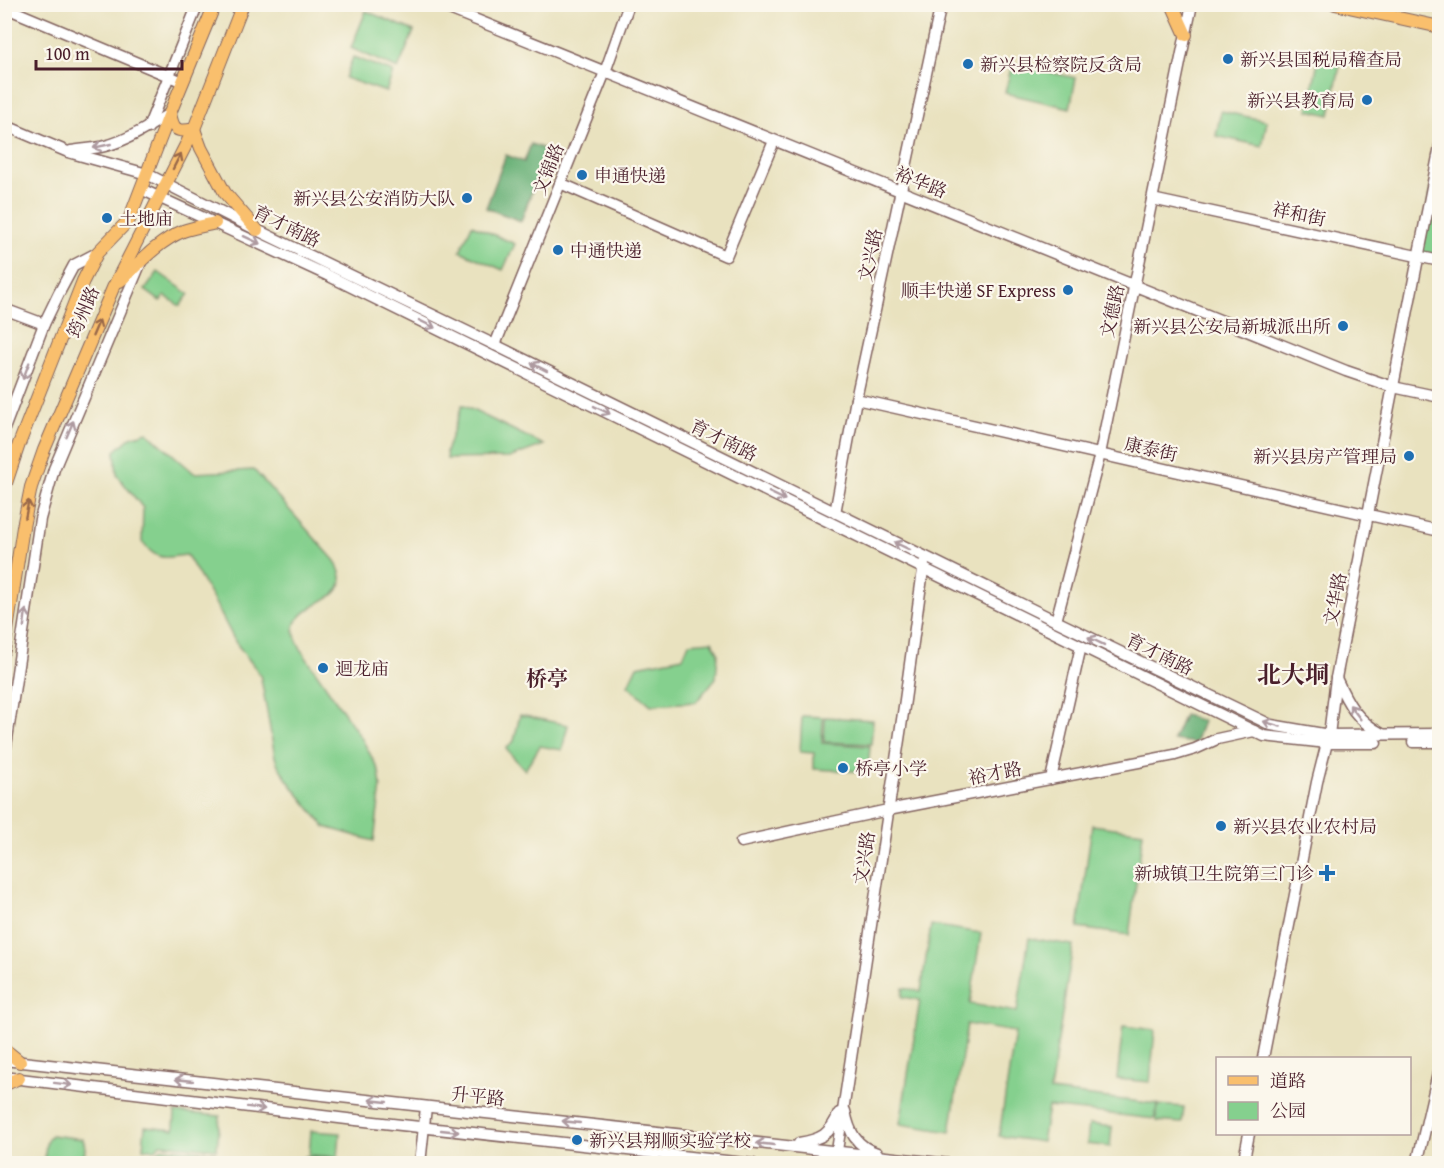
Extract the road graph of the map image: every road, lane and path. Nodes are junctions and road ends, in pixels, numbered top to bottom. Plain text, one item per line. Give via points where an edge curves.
1 (198, 4) edge
2 (215, 4) edge
3 (243, 4) edge
4 (437, 4) edge
5 (630, 4) edge
6 (941, 4) edge
7 (1173, 4) edge
8 (1192, 4) edge
9 (1335, 4) edge
10 (4, 7) edge
11 (1440, 27) edge
12 (1186, 35) junction
13 (605, 72) junction
14 (169, 76) junction
15 (183, 82) junction
16 (170, 113) junction
17 (4, 125) edge
18 (148, 128) junction
19 (194, 129) junction
20 (774, 141) junction
21 (1440, 146) edge
22 (68, 152) junction
23 (147, 174) junction
24 (560, 183) junction
25 (166, 184) junction
26 (141, 189) junction
27 (901, 191) junction
28 (159, 197) junction
29 (1152, 199) junction
30 (215, 223) junction
31 (257, 230) junction
32 (97, 253) junction
33 (1418, 257) junction
34 (141, 261) junction
35 (1440, 261) edge
36 (1134, 286) junction
37 (113, 288) junction
38 (4, 309) edge
39 (44, 324) junction
40 (495, 345) junction
41 (1393, 387) junction
42 (10, 396) edge
43 (1440, 397) edge
44 (856, 399) junction
45 (4, 429) edge
46 (1100, 454) junction
47 (4, 489) edge
48 (835, 513) junction
49 (1368, 515) junction
50 (1440, 531) edge
51 (924, 563) junction
52 (1056, 621) junction
53 (1081, 646) junction
54 (4, 650) edge
55 (1336, 678) junction
56 (1254, 731) junction
57 (1440, 734) edge
58 (1385, 736) junction
59 (1328, 739) junction
60 (1440, 742) edge
61 (4, 759) edge
62 (1051, 779) junction
63 (888, 810) junction
64 (741, 842) dead end
65 (4, 1049) edge
66 (1263, 1057) edge
67 (4, 1060) edge
68 (20, 1062) junction
69 (1440, 1065) edge
70 (4, 1077) edge
71 (19, 1078) junction
72 (4, 1085) edge
73 (844, 1102) junction
74 (426, 1107) junction
75 (424, 1128) junction
76 (1249, 1135) edge
77 (788, 1146) junction
78 (836, 1151) junction
79 (891, 1157) junction
80 (420, 1164) edge
81 (753, 1164) edge
82 (834, 1164) edge
83 (949, 1164) edge
84 (1243, 1164) edge
85 (1417, 1164) edge

1 - 14 street
2 - 15 main road, 筠州路
3 - 19 main road, 筠州路
4 - 13 street, 裕华路
5 - 13 street, 文锦路
6 - 27 street, 文兴路
7 - 12 main road
8 - 12 street, 文德路
9 - 11 main road
10 - 14 street
12 - 29 street, 文德路
13 - 20 street, 裕华路
13 - 24 street, 文锦路
14 - 15 street
14 - 18 street
15 - 16 main road, 筠州路
16 - 18 street
16 - 19 main road via 177,130
16 - 23 main road, 筠州路
17 - 22 street, 育才南路
18 -> 22 street via 104,146
25 -> 19 main road, 筠州路
19 - 31 main road via 225,193
20 - 24 street via 726,256
20 - 27 street, 裕华路
21 - 33 street, 文华路
22 - 23 street, 育才南路
23 - 25 street, 育才南路
23 - 26 main road, 筠州路
24 - 40 street, 文锦路
25 - 28 main road, 筠州路
25 - 31 street, 育才南路
26 - 28 street, 育才南路
26 - 32 main road, 筠州路 via 129,220
27 - 36 street, 裕华路
27 - 44 street, 文兴路
28 - 30 street, 育才南路
28 - 37 main road, 筠州路
29 - 33 street, 祥和街
29 - 36 street, 文德路
30 - 34 main road via 169,238
30 -> 51 street, 育才南路
31 - 40 street, 育才南路
32 - 39 street via 74,265
32 - 47 main road, 筠州路 via 27,422
33 - 35 street, 祥和街
33 - 41 street, 文华路
34 - 37 main road
61 -> 34 street via 40,519 54,469
36 - 41 street, 裕华路
36 - 46 street, 文德路
54 -> 37 main road, 筠州路 via 31,487
38 - 39 street
39 -> 42 street
48 -> 40 street, 育才南路
41 - 43 street, 裕华路
41 - 49 street, 文华路
42 - 45 street
44 - 46 street, 康泰街
44 - 48 street, 文兴路
46 - 49 street, 康泰街
46 - 52 street, 文德路
51 -> 48 street, 育才南路
49 - 50 street, 康泰街
49 - 55 street, 文华路
51 - 52 street, 育才南路
51 - 53 street, 育才南路
51 - 63 street, 文兴路
59 -> 52 street, 育才南路 via 1271,725
53 - 56 street, 育才南路
53 - 62 street
58 -> 55 street via 1360,719
55 - 59 street, 文华路
56 - 59 street, 育才南路 via 1264,736
56 - 62 street, 裕才路 via 1176,755
57 - 58 street, 育才南路
58 - 59 street, 育才南路
59 - 60 street, 育才南路
59 - 66 street, 文华路
62 - 63 street, 裕才路
63 - 64 street, 裕才路
63 - 73 street, 文兴路
65 - 68 main road
67 - 68 street, 升平路
74 -> 68 street, 升平路
69 - 85 street
70 - 71 street, 升平路
71 - 72 main road
71 -> 75 street, 升平路
73 - 77 street via 828,1132 816,1140
73 - 78 street, 文兴路
73 - 79 street via 855,1138 868,1150
74 - 75 street
77 -> 74 street, 升平路
75 - 80 street
75 -> 81 street, 升平路
76 - 84 street
77 - 78 street, 升平路
78 - 79 street, 升平路
78 - 82 street, 文兴路
79 - 83 street, 升平路

